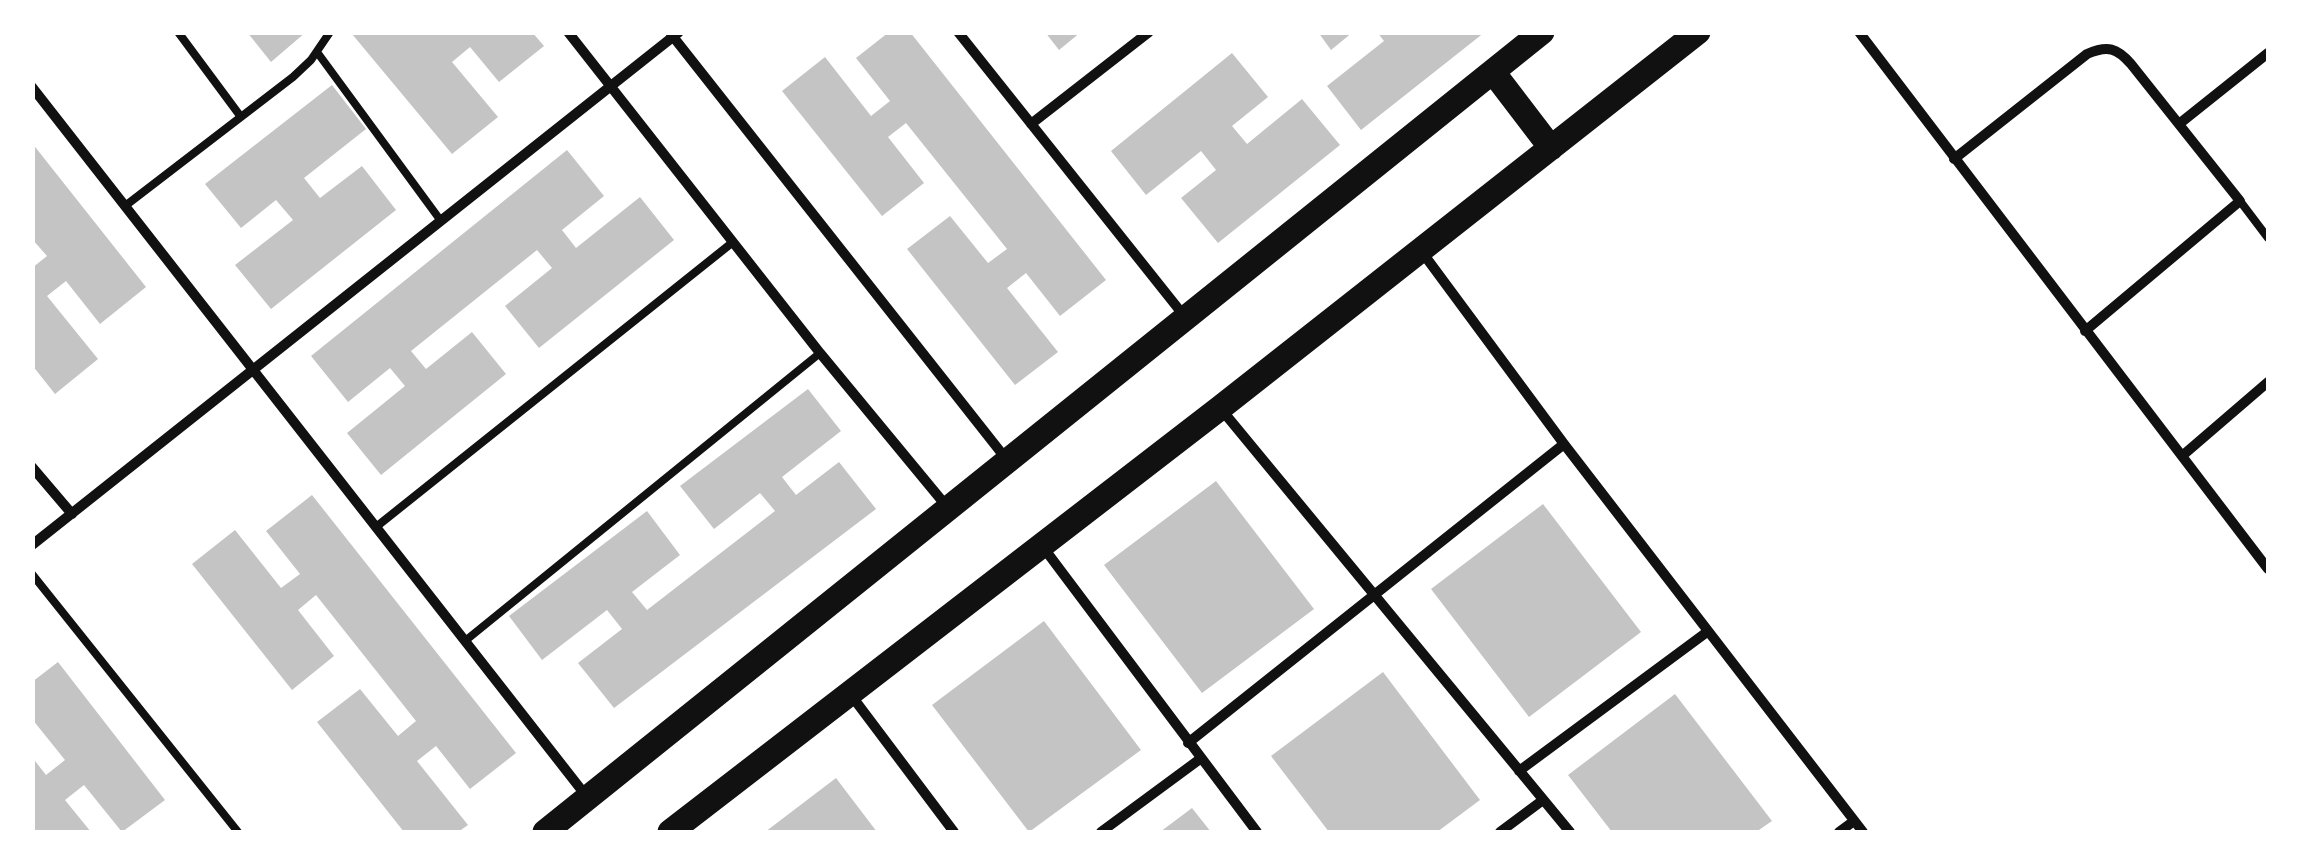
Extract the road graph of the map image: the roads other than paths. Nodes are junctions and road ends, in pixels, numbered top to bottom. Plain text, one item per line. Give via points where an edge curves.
1 (178, 32) edge
2 (330, 32) edge
3 (568, 32) edge
4 (958, 32) edge
5 (1149, 32) edge
6 (1542, 32) edge
7 (1698, 32) edge
8 (1859, 32) edge
9 (674, 34) edge
10 (317, 52) junction
11 (2268, 53) edge
12 (1492, 72) junction
13 (610, 86) junction
14 (32, 87) edge
15 (241, 117) junction
16 (1031, 124) junction
17 (2179, 124) junction
18 (1551, 148) junction
19 (1954, 159) junction
20 (2240, 201) junction
21 (125, 206) junction
22 (441, 221) junction
23 (2268, 238) edge
24 (732, 242) junction
25 (1420, 249) junction
26 (1186, 318) junction
27 (2086, 331) junction
28 (820, 354) junction
29 (253, 370) junction
30 (2268, 382) edge
31 (1220, 408) junction
32 (1564, 444) junction
33 (2182, 456) junction
34 (1008, 461) junction
35 (32, 468) edge
36 (948, 508) junction
37 (72, 514) junction
38 (376, 527) junction
39 (32, 545) edge
40 (1042, 546) junction
41 (2268, 570) edge
42 (32, 574) edge
43 (1372, 596) junction
44 (1708, 632) junction
45 (465, 641) junction
46 (850, 694) junction
47 (1188, 743) junction
48 (1200, 759) junction
49 (1519, 771) junction
50 (588, 798) junction
51 (1543, 800) junction
52 (1854, 821) junction
53 (238, 832) edge
54 (545, 832) edge
55 (670, 832) edge
56 (954, 832) edge
57 (1101, 832) edge
58 (1256, 832) edge
59 (1500, 832) edge
60 (1570, 832) edge
61 (1838, 832) edge
62 (1863, 832) edge

1 - 15 lane
2 - 10 lane
3 - 13 street
4 - 16 street
5 - 16 street
6 - 12 main road
7 - 18 main road
8 - 19 street
9 - 13 street
9 - 34 street
10 - 15 lane
10 - 22 lane
11 - 17 street
12 - 18 main road
12 - 26 main road
13 - 22 street
13 - 24 street
14 - 21 street
15 - 21 lane
16 - 26 street
17 - 19 street via 2121,52 2099,49
17 - 20 street
18 - 25 main road
19 - 27 street
20 - 23 lane
20 - 27 street
21 - 29 street
22 - 29 street
24 - 28 street
24 - 38 lane
25 - 31 main road
25 - 32 street
26 - 34 main road
27 - 33 street
28 - 36 street
28 - 45 lane
29 - 37 street
29 - 38 street
30 - 33 street
31 - 40 main road
31 - 43 street
32 - 43 street
32 - 44 street
33 - 41 street
34 - 36 main road
35 - 37 street
36 - 50 main road
37 - 39 street
38 - 45 street
40 - 46 main road
40 - 47 street
42 - 53 lane
43 - 47 street
43 - 49 street
44 - 49 street
44 - 52 street
45 - 50 street
46 - 55 main road
46 - 56 street
47 - 48 street
48 - 57 street
48 - 58 street
49 - 51 street
50 - 54 main road
51 - 59 street
51 - 60 street
52 - 61 street
52 - 62 street

